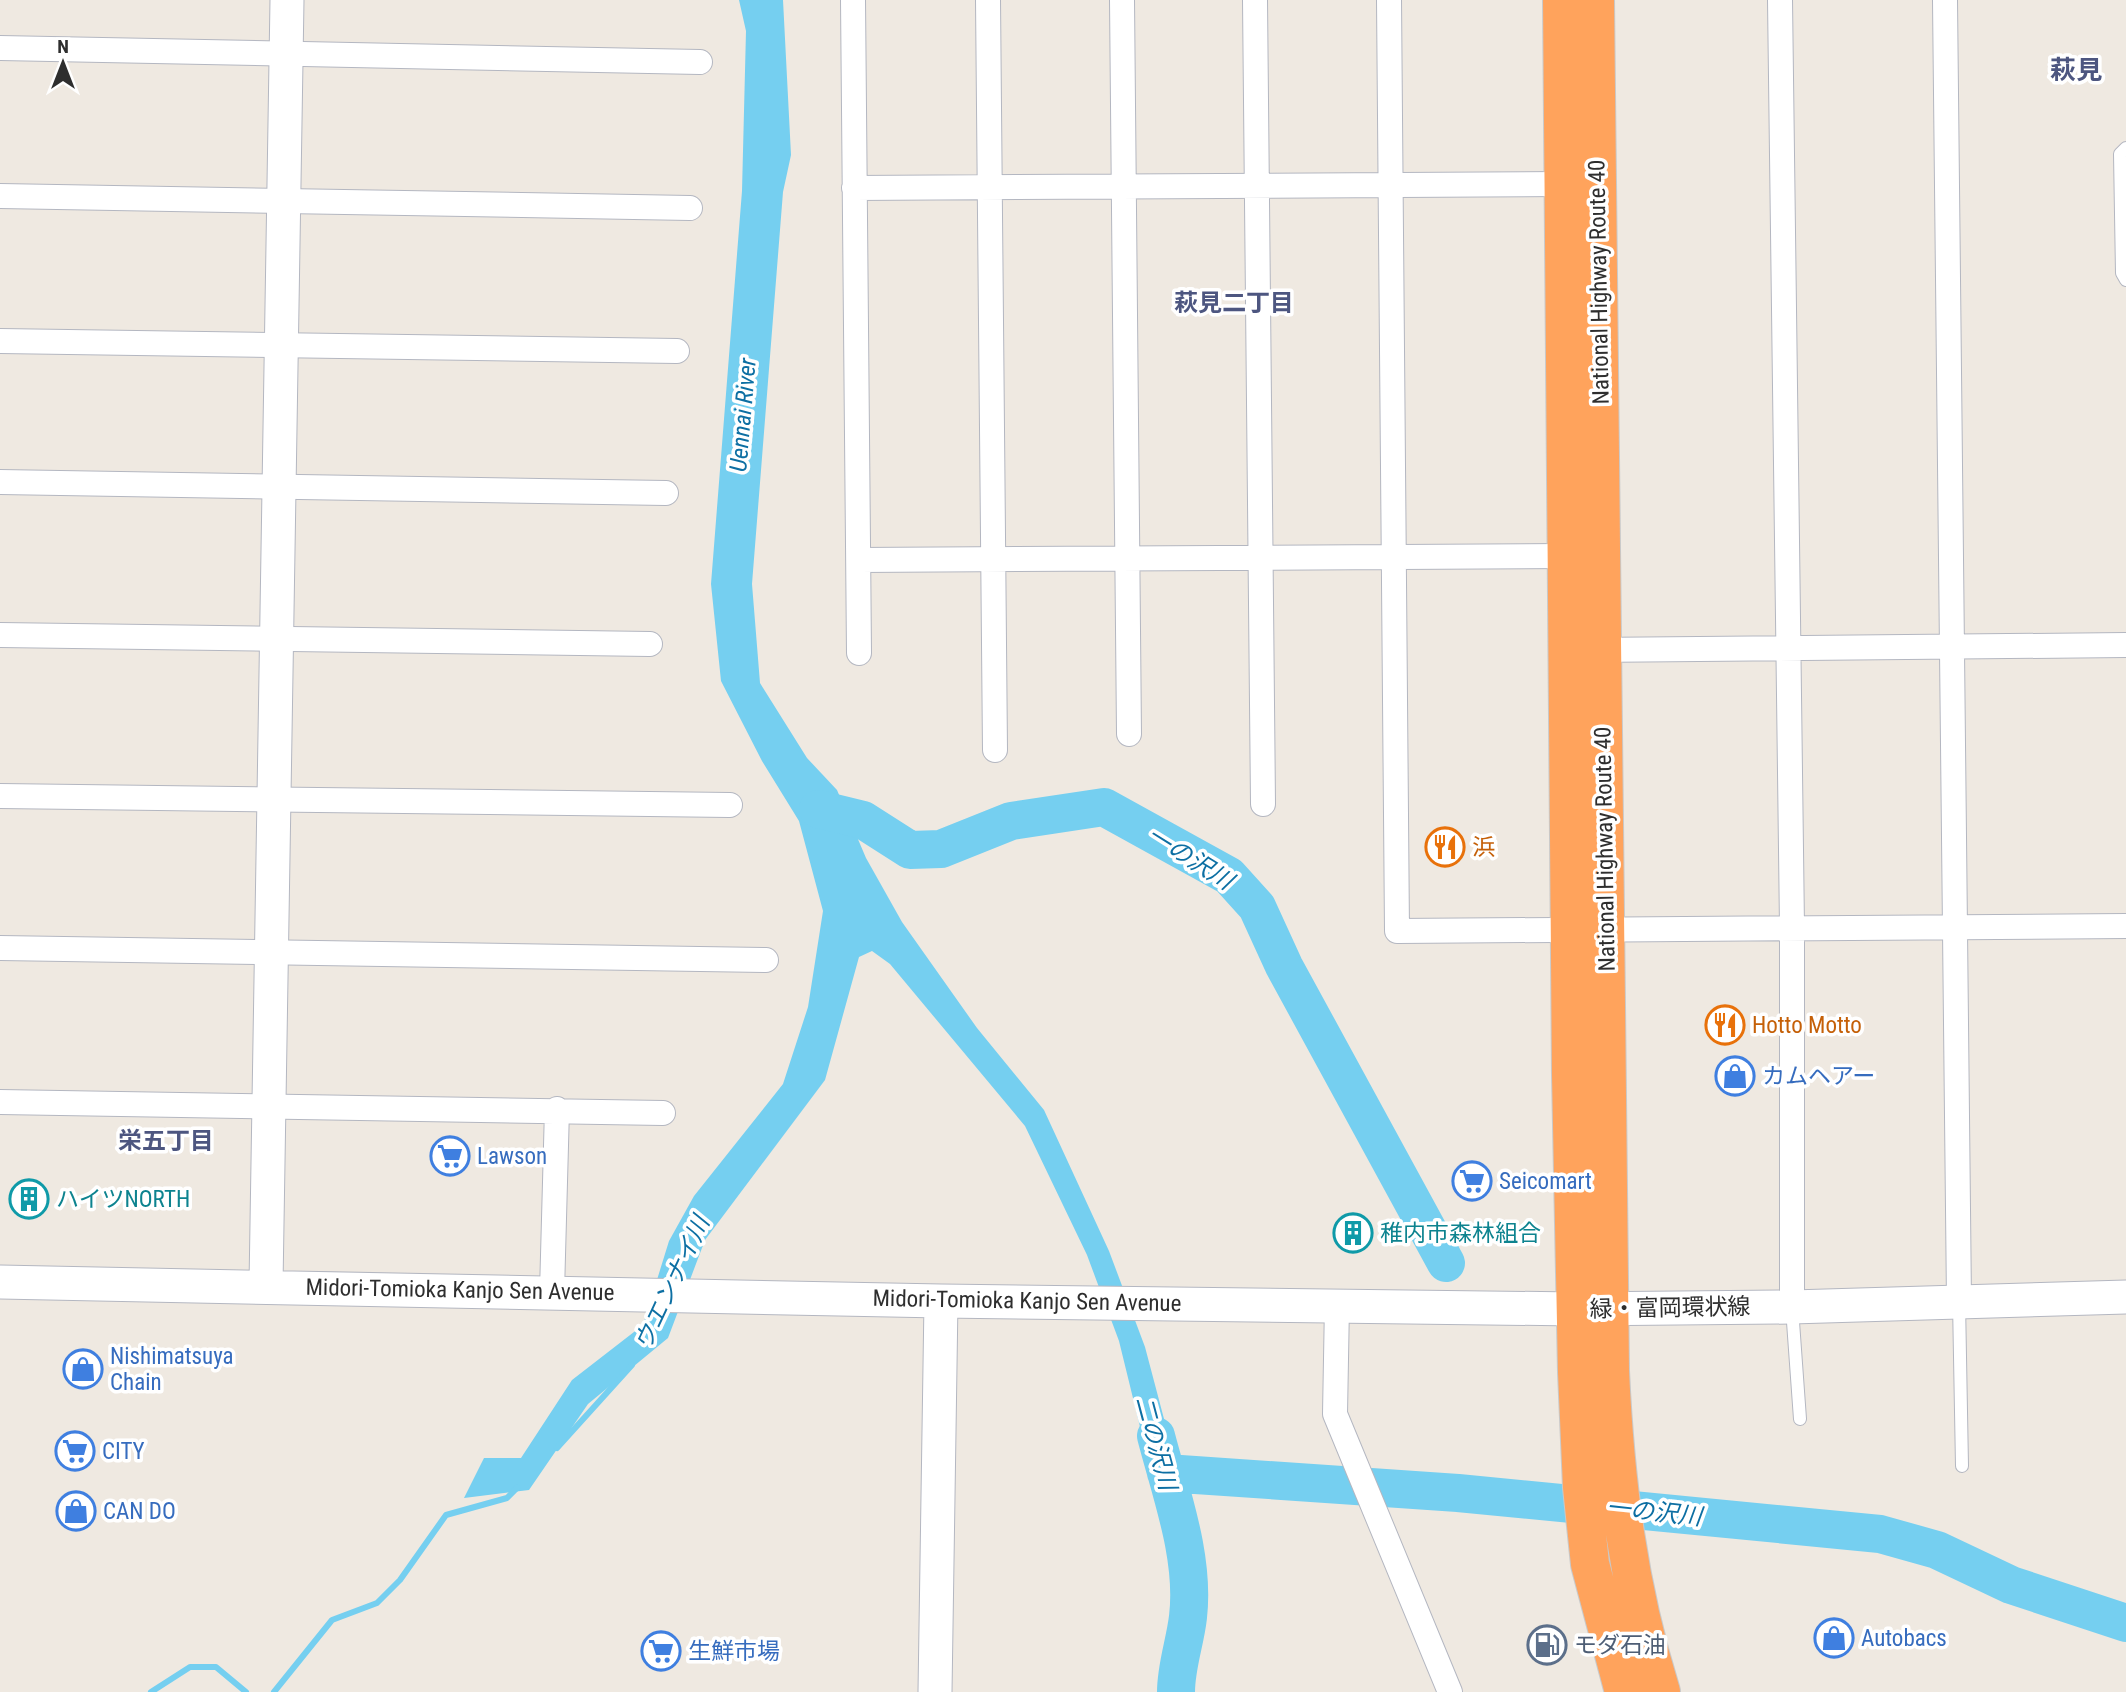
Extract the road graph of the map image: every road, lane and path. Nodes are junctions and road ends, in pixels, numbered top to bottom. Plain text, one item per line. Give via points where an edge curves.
1 (287, 0) edge
2 (853, 0) edge
3 (988, 0) edge
4 (1122, 0) edge
5 (1255, 0) edge
6 (1389, 0) edge
7 (1562, 0) edge
8 (1595, 0) edge
9 (1780, 0) edge
10 (1945, 0) edge
11 (0, 48) edge
12 (286, 54) junction
13 (700, 62) dead end
14 (2126, 149) edge
15 (1391, 184) junction
16 (1562, 184) junction
17 (1257, 185) junction
18 (1124, 186) junction
19 (854, 188) junction
20 (990, 188) junction
21 (0, 196) edge
22 (285, 201) junction
23 (690, 208) dead end
24 (2126, 281) edge
25 (0, 341) edge
26 (282, 346) junction
27 (677, 351) dead end
28 (0, 482) edge
29 (280, 486) junction
30 (666, 493) dead end
31 (1394, 556) junction
32 (1567, 556) junction
33 (1260, 558) junction
34 (1127, 559) junction
35 (859, 560) junction
36 (994, 560) junction
37 (0, 635) edge
38 (277, 639) junction
39 (650, 644) dead end
40 (2126, 645) edge
41 (1788, 647) junction
42 (1951, 647) junction
43 (1586, 650) junction
44 (859, 653) dead end
45 (1129, 734) dead end
46 (995, 750) dead end
47 (0, 796) edge
48 (275, 799) junction
49 (1263, 804) dead end
50 (730, 805) dead end
51 (1956, 926) junction
52 (2126, 926) edge
53 (1792, 927) junction
54 (1588, 928) junction
55 (0, 948) edge
56 (272, 952) junction
57 (766, 960) dead end
58 (0, 1102) edge
59 (270, 1105) junction
60 (557, 1109) junction
61 (663, 1113) dead end
62 (0, 1282) edge
63 (266, 1285) junction
64 (552, 1292) junction
65 (2126, 1297) edge
66 (941, 1301) junction
67 (1959, 1301) junction
68 (1213, 1303) joint
69 (1337, 1304) junction
70 (1792, 1307) junction
71 (1592, 1309) junction
72 (1800, 1419) dead end
73 (1597, 1452) junction
74 (1962, 1466) dead end
75 (935, 1692) edge
76 (1450, 1692) edge
77 (1624, 1692) edge
78 (1661, 1692) edge

1 - 12 street
2 - 19 street
3 - 20 street
4 - 18 street
5 - 17 street
6 - 15 street
7 - 16 highway, National Highway Route 40
8 - 43 highway, National Highway Route 40
9 - 41 street
10 - 42 street
11 - 12 street
12 - 13 street
12 - 22 street
14 - 24 lane via 2120,154 2122,273
15 - 16 street
15 - 17 street
15 - 31 street
16 - 32 highway, National Highway Route 40
17 - 18 street
17 - 33 street
18 - 20 street
18 - 34 street
19 - 20 street
19 - 35 street
20 - 36 street
21 - 22 street
22 - 23 street
22 - 26 street
25 - 26 street
26 - 27 street
26 - 29 street
28 - 29 street
29 - 30 street
29 - 38 street
31 - 32 street
31 - 33 street
31 - 54 street via 1397,931
32 - 43 highway, National Highway Route 40
33 - 34 street
33 - 49 street
34 - 36 street
34 - 45 street
35 - 36 street
35 - 44 street
36 - 46 street
37 - 38 street
38 - 39 street
38 - 48 street
40 - 42 street
41 - 42 street
41 - 43 street
41 - 53 street
42 - 51 street
43 - 54 highway, National Highway Route 40
47 - 48 street
48 - 50 street
48 - 56 street
51 - 52 street
51 - 53 street
51 - 67 street
53 - 54 street
53 - 70 street
54 - 71 highway, National Highway Route 40
55 - 56 street
56 - 57 street
56 - 59 street
58 - 59 street
59 - 60 street
59 - 63 street
60 - 61 street
60 - 64 street
62 - 63 street, Midori-Tomioka Kanjo Sen Avenue
63 - 64 street, Midori-Tomioka Kanjo Sen Avenue
64 - 66 street, Midori-Tomioka Kanjo Sen Avenue
65 - 67 street, 緑・富岡環状線
66 - 68 street, Midori-Tomioka Kanjo Sen Avenue
66 - 75 street
67 - 70 street, 緑・富岡環状線
67 - 74 lane
68 - 69 street, 緑・富岡環状線
69 - 71 street, 緑・富岡環状線
69 - 76 street via 1335,1414
70 - 71 street, 緑・富岡環状線
70 - 72 lane
71 - 73 highway, National Highway Route 40
73 - 77 highway, National Highway Route 40 via 1586,1529 1600,1611
73 - 78 highway, National Highway Route 40

